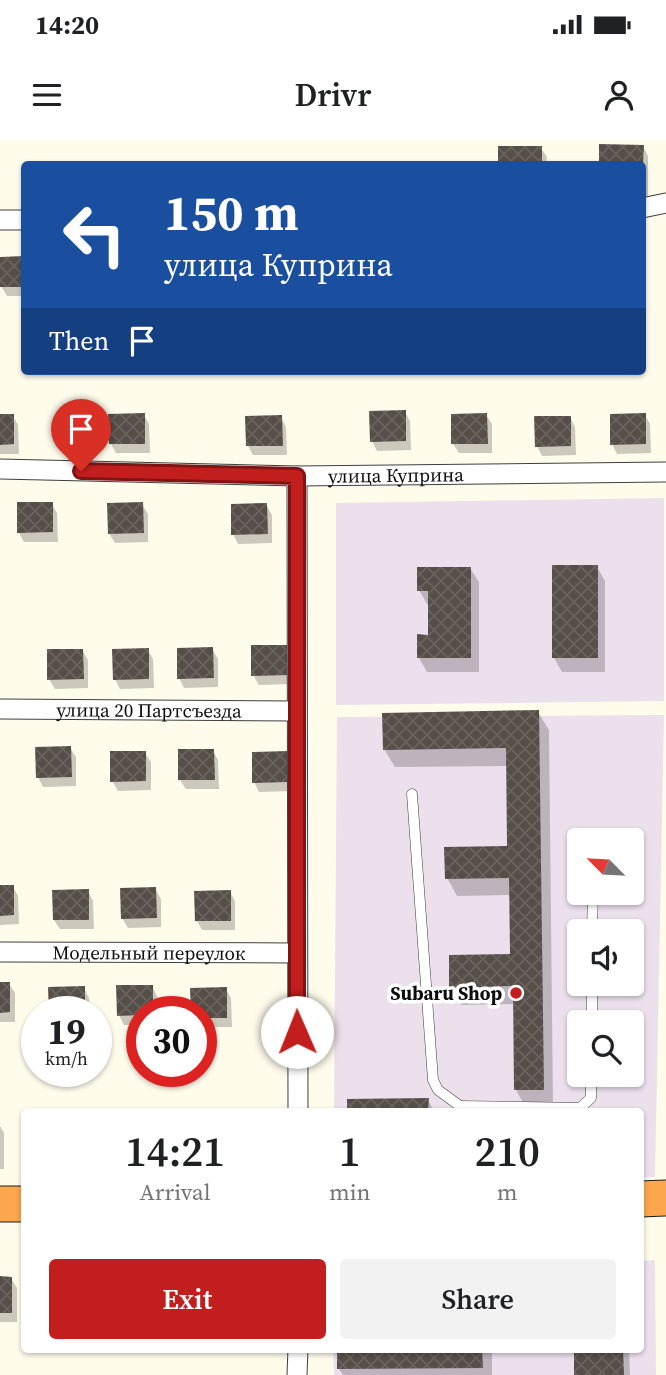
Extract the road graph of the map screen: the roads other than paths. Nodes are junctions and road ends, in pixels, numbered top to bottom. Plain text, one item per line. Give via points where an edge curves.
1 (666, 203) edge
2 (646, 207) edge
3 (0, 220) edge
4 (21, 220) edge
5 (0, 469) edge
6 (666, 472) edge
7 (297, 476) junction
8 (0, 709) edge
9 (296, 711) junction
10 (412, 794) dead end
11 (0, 952) edge
12 (296, 953) junction
13 (591, 1087) edge
14 (298, 1108) edge
15 (460, 1108) edge
16 (666, 1198) edge
17 (644, 1199) edge
18 (0, 1204) edge
19 (21, 1204) edge
20 (298, 1353) edge
21 (297, 1375) edge

1 - 2 street
3 - 4 street
5 - 7 street, улица Куприна
6 - 7 street, улица Куприна
7 - 9 street
8 - 9 street, улица 20 Партсъезда
9 - 12 street
10 - 15 lane via 433,1080
11 - 12 street, Модельный переулок
12 - 14 street
13 - 15 lane via 591,1098 580,1108
16 - 17 highway
18 - 19 highway
20 - 21 street

